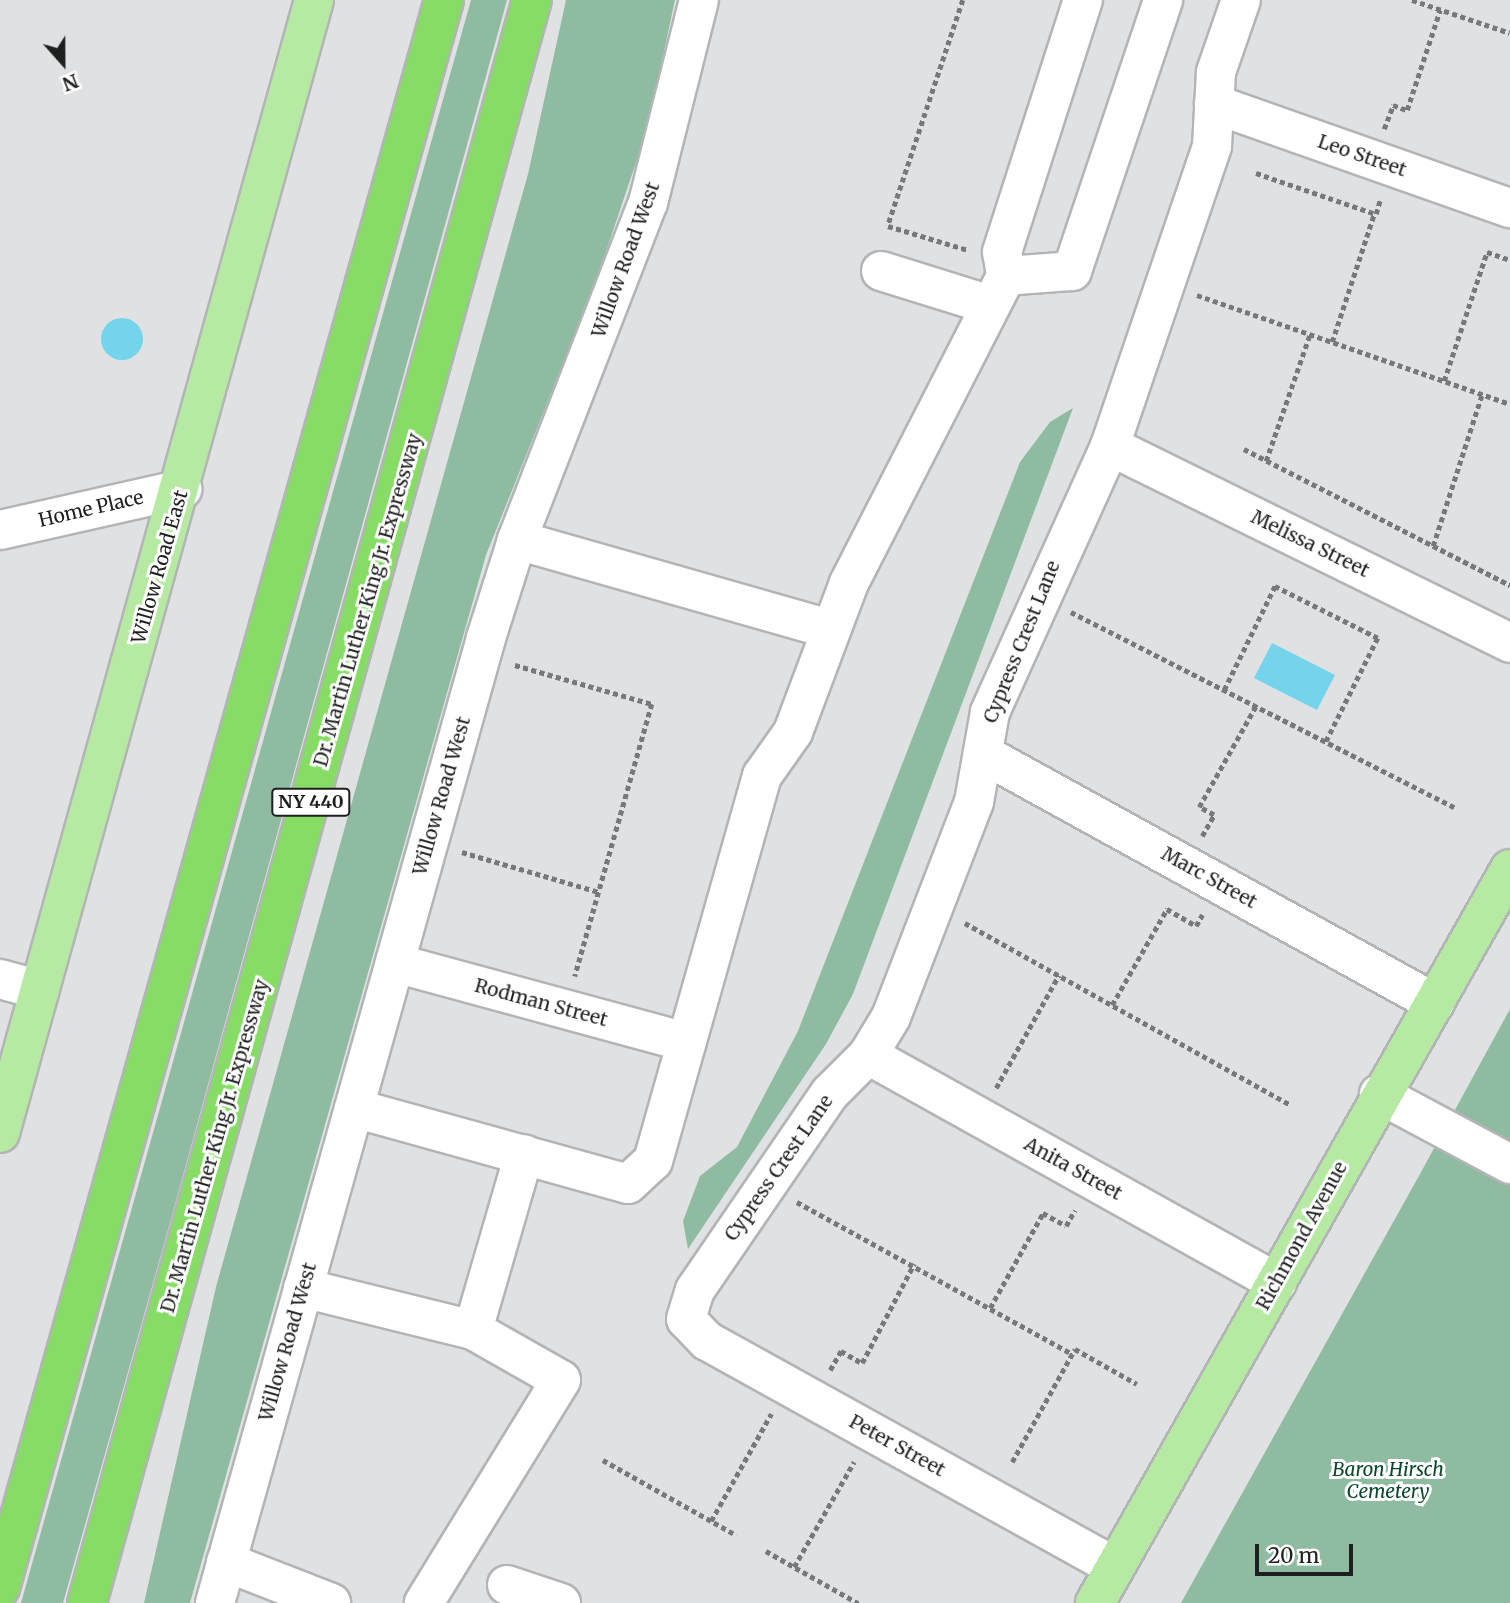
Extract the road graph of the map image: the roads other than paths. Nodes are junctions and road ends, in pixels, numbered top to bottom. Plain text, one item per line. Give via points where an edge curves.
1 (314, 0) edge
2 (444, 0) edge
3 (532, 0) edge
4 (699, 0) edge
5 (1083, 0) edge
6 (1163, 0) edge
7 (1241, 0) edge
8 (1214, 104) junction
9 (1510, 208) edge
10 (881, 271) dead end
11 (998, 291) junction
12 (1110, 446) junction
13 (182, 489) junction
14 (0, 530) edge
15 (517, 540) junction
16 (830, 629) junction
17 (1510, 643) edge
18 (983, 754) junction
19 (1510, 869) edge
20 (395, 963) junction
21 (0, 979) edge
22 (40, 990) junction
23 (1435, 1003) junction
24 (687, 1042) junction
25 (868, 1055) junction
26 (1379, 1094) junction
27 (354, 1108) junction
28 (0, 1133) edge
29 (524, 1154) junction
30 (1510, 1164) edge
31 (1277, 1283) junction
32 (303, 1289) junction
33 (686, 1319) joint
34 (473, 1330) junction
35 (226, 1562) junction
36 (1115, 1567) junction
37 (507, 1585) dead end
38 (0, 1588) edge
39 (87, 1603) edge
40 (215, 1603) edge
41 (331, 1603) edge
42 (424, 1603) edge
43 (561, 1603) edge
44 (1095, 1603) edge

1 - 13 main road, Willow Road East
2 - 38 highway
3 - 39 highway, Dr. Martin Luther King Jr. Expressway / NY 440
4 - 15 street, Willow Road West via 648,203
5 - 11 street via 1002,252
6 - 11 street via 1072,271
7 - 8 street, Cypress Crest Lane via 1216,72
8 - 9 street, Leo Street
8 - 12 street, Cypress Crest Lane via 1212,146
10 - 11 street
11 - 16 street
12 - 17 street, Melissa Street
12 - 18 street, Cypress Crest Lane via 990,712
13 - 14 street, Home Place
13 - 22 main road, Willow Road East
15 - 16 street
15 - 20 street, Willow Road West
16 - 24 street via 793,732 762,776
18 - 23 street, Marc Street
18 - 25 street, Cypress Crest Lane via 974,802 893,1012
19 - 23 main road, Richmond Avenue
20 - 24 street, Rodman Street
20 - 27 street, Willow Road West
21 - 22 street
22 - 28 main road, Willow Road East
23 - 26 main road, Richmond Avenue
24 - 29 street via 653,1161 628,1184
25 - 31 street, Anita Street
25 - 33 street, Cypress Crest Lane via 806,1128 695,1290
26 - 30 street
26 - 31 main road, Richmond Avenue
27 - 29 street
27 - 32 street, Willow Road West
29 - 34 street
31 - 36 main road, Richmond Avenue
32 - 34 street
32 - 35 street, Willow Road West
33 - 36 street, Peter Street via 707,1341
34 - 42 street via 561,1380
35 - 40 street, Willow Road West
35 - 41 street
36 - 44 main road, Richmond Avenue
37 - 43 street

